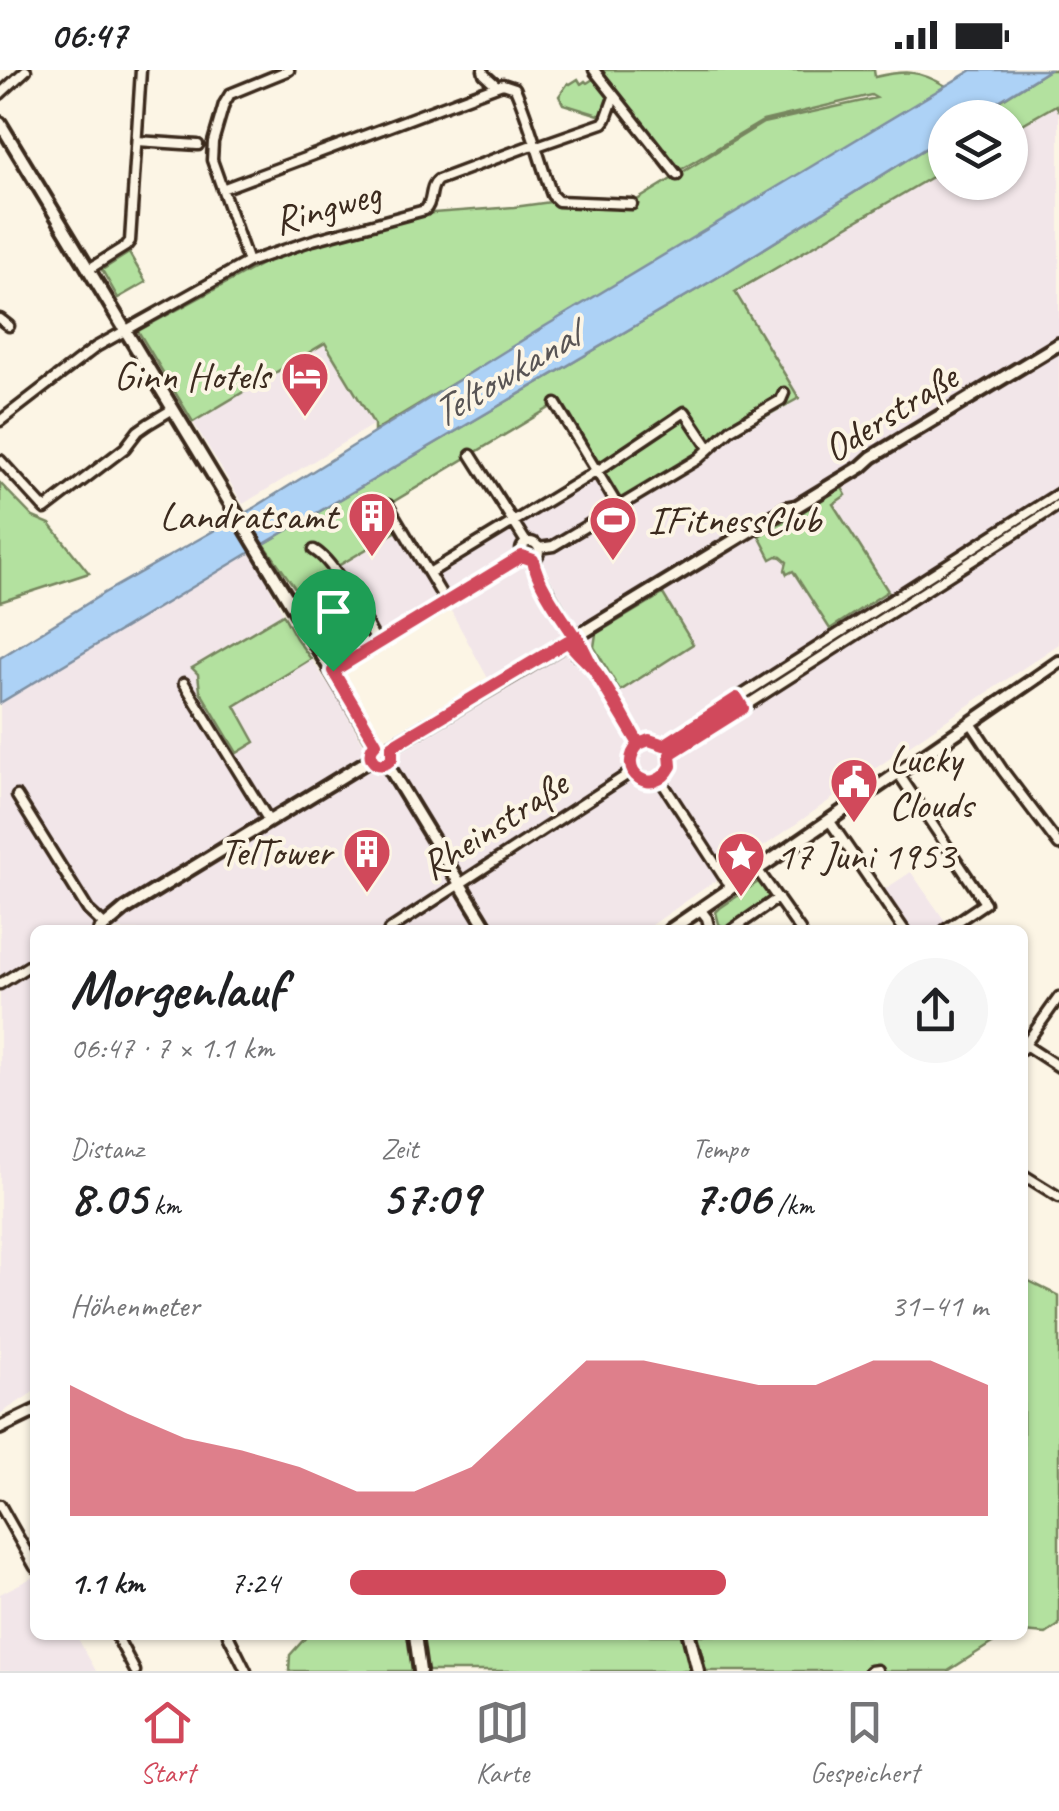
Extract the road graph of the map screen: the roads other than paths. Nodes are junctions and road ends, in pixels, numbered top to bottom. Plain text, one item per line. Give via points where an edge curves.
1 (26, 70) edge
2 (142, 70) edge
3 (289, 70) edge
4 (482, 70) edge
5 (594, 70) edge
6 (497, 86) junction
7 (0, 94) edge
8 (614, 97) junction
9 (0, 123) edge
10 (136, 141) junction
11 (198, 145) dead end
12 (534, 146) junction
13 (677, 175) dead end
14 (222, 188) junction
15 (632, 204) dead end
16 (248, 262) junction
17 (89, 269) junction
18 (0, 319) edge
19 (9, 326) dead end
20 (126, 331) junction
21 (1059, 344) edge
22 (784, 392) dead end
23 (556, 404) dead end
24 (173, 409) junction
25 (0, 421) edge
26 (709, 448) junction
27 (471, 455) dead end
28 (0, 460) edge
29 (597, 471) junction
30 (1059, 492) edge
31 (388, 505) dead end
32 (1059, 506) edge
33 (619, 508) junction
34 (514, 522) junction
35 (1003, 528) junction
36 (1009, 538) junction
37 (526, 542) junction
38 (539, 548) junction
39 (314, 550) dead end
40 (522, 556) junction
41 (533, 560) junction
42 (429, 573) junction
43 (916, 584) junction
44 (922, 593) junction
45 (446, 602) junction
46 (573, 638) junction
47 (826, 642) junction
48 (378, 644) junction
49 (832, 651) junction
50 (1059, 662) edge
51 (333, 671) junction
52 (184, 683) dead end
53 (737, 698) junction
54 (743, 708) junction
55 (971, 723) junction
56 (376, 743) junction
57 (639, 744) junction
58 (664, 745) junction
59 (392, 746) junction
60 (670, 754) junction
61 (371, 759) junction
62 (388, 764) junction
63 (633, 771) junction
64 (898, 773) junction
65 (660, 779) junction
66 (17, 796) dead end
67 (829, 820) junction
68 (269, 821) junction
69 (1059, 846) edge
70 (757, 869) junction
71 (461, 883) junction
72 (731, 888) junction
73 (778, 898) junction
74 (700, 909) junction
75 (100, 925) edge
76 (106, 925) edge
77 (396, 925) edge
78 (485, 925) edge
79 (677, 925) edge
80 (709, 925) edge
81 (739, 925) edge
82 (797, 925) edge
83 (901, 925) edge
84 (952, 925) edge
85 (30, 965) edge
86 (0, 984) edge
87 (1059, 997) edge
88 (1028, 1041) edge
89 (1028, 1049) edge
90 (1059, 1066) edge
91 (1028, 1177) edge
92 (1057, 1192) edge
93 (30, 1413) edge
94 (0, 1428) edge
95 (0, 1506) edge
96 (30, 1558) edge
97 (119, 1640) edge
98 (230, 1640) edge
99 (416, 1640) edge
100 (690, 1640) edge
101 (135, 1671) edge
102 (246, 1671) edge
103 (420, 1671) edge
104 (698, 1671) edge

1 - 7 street
2 - 10 street
3 - 14 street, Ringweg via 230,94 224,104 212,160
4 - 6 street
5 - 8 street
6 - 12 street via 515,88
6 - 14 street
8 - 12 street via 603,123
8 - 13 street
9 - 17 street
10 - 11 street
10 - 17 street via 130,241
12 - 15 street via 558,200
12 - 16 street, Ringweg via 438,180 425,210
14 - 16 street, Ringweg
16 - 20 street
17 - 20 street
18 - 19 street
20 - 24 street
20 - 25 street
21 - 46 street, Oderstraße
22 - 26 street
23 - 29 street
24 - 28 street via 45,509
24 - 51 street
26 - 29 street via 686,412
26 - 33 street
27 - 34 street
29 - 33 street
29 - 34 street
30 - 35 street
31 - 42 street
32 - 36 street
33 - 38 street
34 - 37 street
34 - 42 street
35 - 36 street
35 - 43 street
36 - 44 street
37 - 38 street
37 - 40 street
38 - 41 street
39 - 48 street via 333,569
40 - 41 street
40 - 45 street
41 - 46 street
42 - 45 street
43 - 44 street
43 - 47 street
44 - 49 street
45 - 48 street
46 - 57 street via 577,654 593,668
46 - 59 street, Oderstraße
47 - 49 street
47 - 53 street
48 - 51 street
49 - 54 street
50 - 55 street
51 - 56 street
52 - 68 street
53 - 54 street
53 - 58 street
54 - 60 street
55 - 64 street
55 - 69 street
56 - 59 street
56 - 61 street
57 - 58 street
57 - 63 street via 631,756
58 - 60 street
59 - 62 street
60 - 65 street via 671,766
61 - 62 street
61 - 68 street
62 - 71 street
63 - 65 street via 643,780
63 - 71 street, Rheinstraße
64 - 67 street
64 - 84 street via 985,903
65 - 72 street
66 - 75 street
67 - 70 street
67 - 83 street
68 - 76 street
70 - 72 street
70 - 73 street
71 - 77 street, Rheinstraße
71 - 78 street
72 - 74 street
73 - 81 street
73 - 82 street
74 - 79 street
74 - 80 street
85 - 86 street
87 - 88 street
89 - 90 street
91 - 92 street
93 - 94 street
95 - 96 street
97 - 101 street
98 - 102 street
99 - 103 street
100 - 104 street

